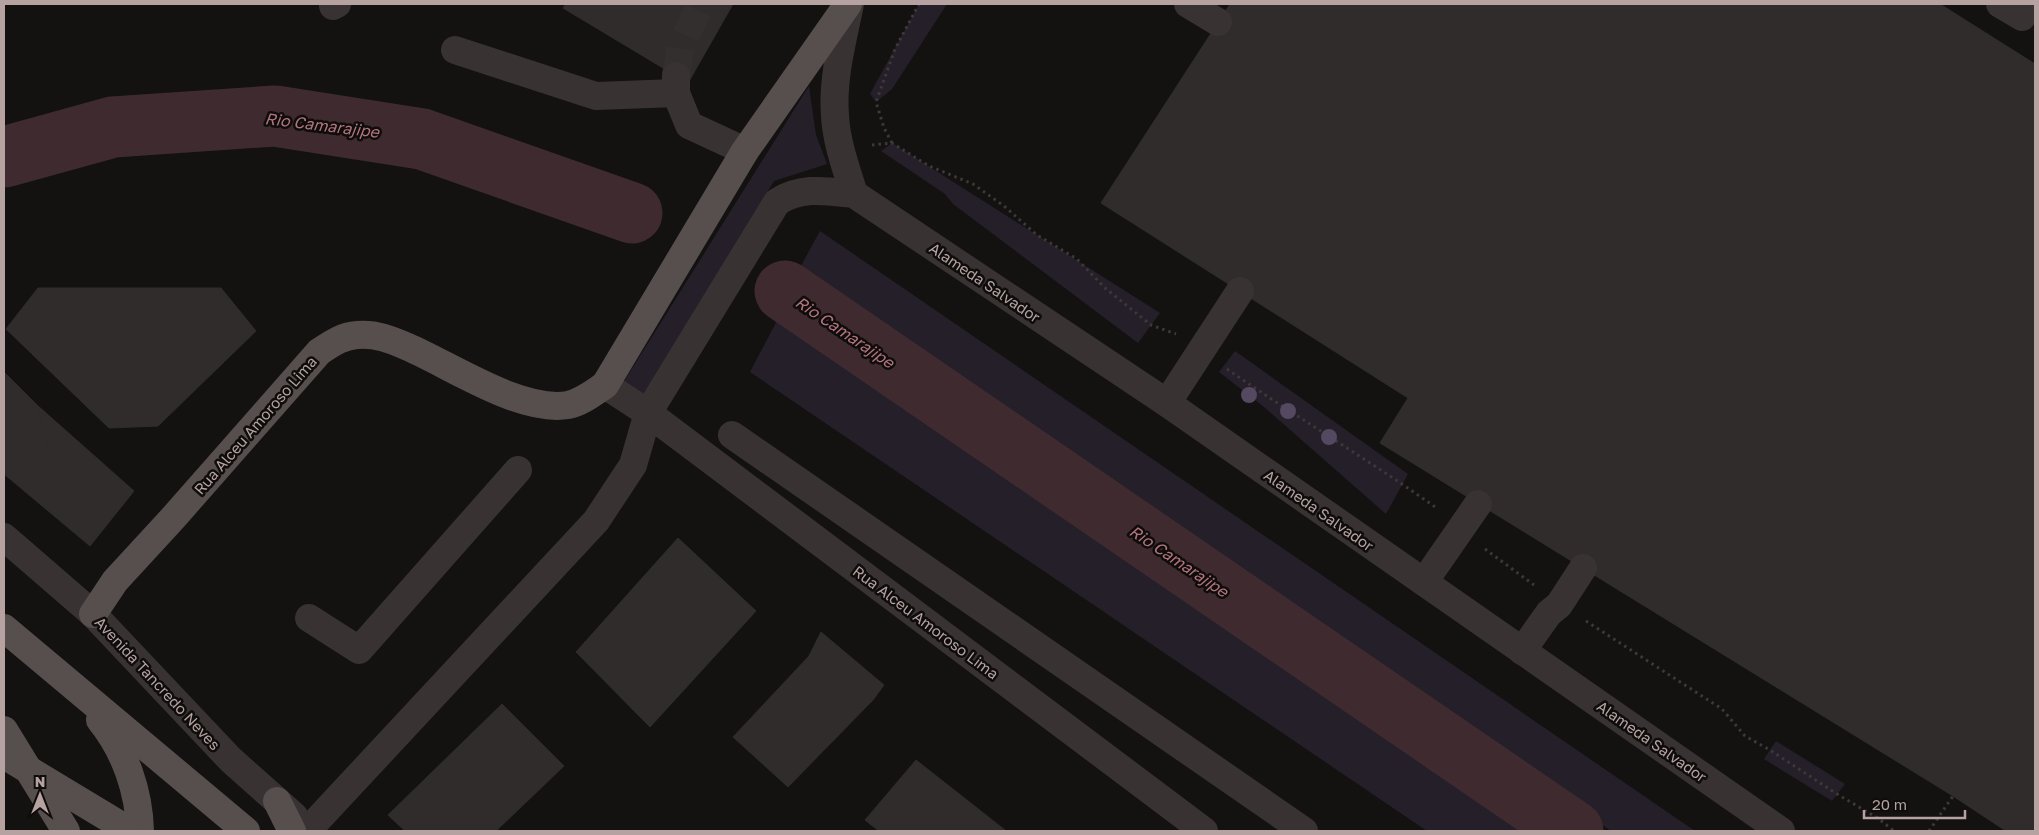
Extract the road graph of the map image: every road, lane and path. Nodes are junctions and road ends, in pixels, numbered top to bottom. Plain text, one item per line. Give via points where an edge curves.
1 (849, 4) edge
2 (919, 4) edge
3 (1188, 4) edge
4 (2000, 4) edge
5 (2029, 4) edge
6 (1218, 22) dead end
7 (456, 50) dead end
8 (892, 142) junction
9 (841, 149) junction
10 (743, 155) junction
11 (854, 194) junction
12 (1240, 291) dead end
13 (1205, 345) junction
14 (604, 385) junction
15 (1167, 403) junction
16 (648, 413) junction
17 (732, 435) dead end
18 (518, 470) dead end
19 (1478, 504) dead end
20 (1462, 529) junction
21 (4, 537) edge
22 (1583, 568) dead end
23 (1424, 582) junction
24 (1559, 605) junction
25 (93, 614) junction
26 (309, 618) dead end
27 (4, 628) edge
28 (1522, 651) junction
29 (74, 688) junction
30 (4, 730) edge
31 (4, 755) edge
32 (1953, 796) dead end
33 (277, 801) joint
34 (66, 831) edge
35 (130, 831) edge
36 (140, 831) edge
37 (246, 831) edge
38 (304, 831) edge
39 (1204, 831) edge
40 (1304, 831) edge
41 (1781, 831) edge
42 (1894, 831) edge
43 (1929, 831) edge

1 - 9 street via 836,79 834,114
1 - 10 main road
2 - 8 path via 895,49 876,102
3 - 6 street
4 - 5 street via 2022,17
7 - 10 street via 596,96 676,84 689,124
8 - 9 path
8 - 13 path via 929,166 973,184 1037,234 1077,259 1105,288 1151,325
9 - 11 street
10 - 14 main road
11 - 15 street, Alameda Salvador
11 - 16 street, Alameda Salvador via 815,190 790,194 777,202
12 - 13 street
13 - 15 street
13 - 20 path via 1214,360 1394,478
14 - 16 street, Rua Alceu Amoroso Lima
14 - 25 main road, Rua Alceu Amoroso Lima via 588,397 569,404 548,406 520,400 387,338 358,334 338,339 319,352 115,581
15 - 23 street, Alameda Salvador
16 - 38 street via 633,465 596,521
16 - 39 street, Rua Alceu Amoroso Lima
17 - 40 street
18 - 26 street via 359,650
19 - 20 street
20 - 23 street
20 - 24 path
21 - 25 street, Avenida Tancredo Neves
22 - 24 street
23 - 28 street, Alameda Salvador
24 - 28 street via 1549,613
24 - 42 path via 1722,709 1745,736
25 - 33 street, Avenida Tancredo Neves via 232,760
27 - 29 main road
28 - 41 street, Alameda Salvador
29 - 36 main road via 112,734 127,766 139,809
29 - 37 main road
30 - 34 main road
31 - 35 main road, bridge
32 - 43 path
33 - 38 main road

